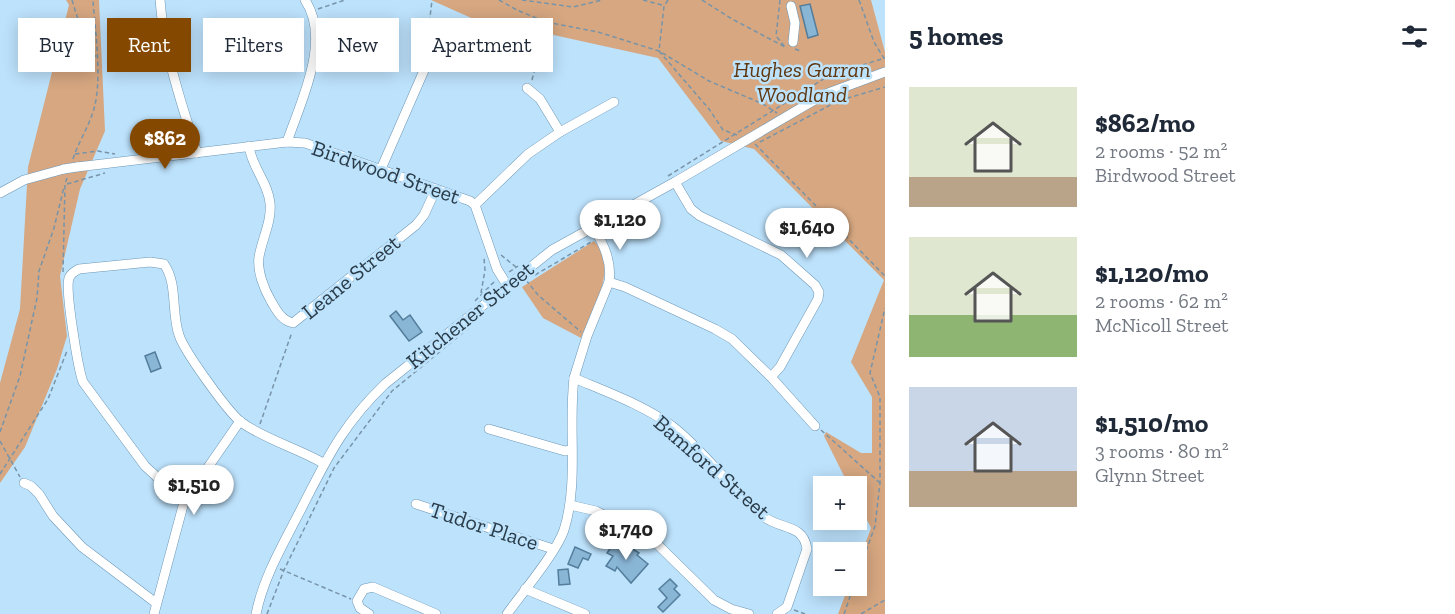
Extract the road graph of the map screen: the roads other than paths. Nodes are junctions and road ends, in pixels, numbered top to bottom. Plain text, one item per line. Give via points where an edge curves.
1 (160, 0) edge
2 (305, 0) edge
3 (791, 6) dead end
4 (789, 45) road end
5 (423, 72) edge
6 (885, 72) edge
7 (527, 88) road end
8 (614, 102) dead end
9 (560, 132) junction
10 (287, 142) junction
11 (249, 146) junction
12 (197, 153) junction
13 (381, 169) junction
14 (673, 183) junction
15 (436, 189) junction
16 (0, 193) edge
17 (475, 205) junction
18 (594, 228) junction
19 (504, 281) junction
20 (609, 282) junction
21 (771, 377) junction
22 (574, 378) junction
23 (240, 421) junction
24 (815, 426) road end
25 (489, 429) dead end
26 (571, 450) junction
27 (323, 463) junction
28 (24, 483) road end
29 (184, 502) junction
30 (416, 504) dead end
31 (570, 505) junction
32 (553, 549) junction
33 (525, 589) junction
34 (156, 603) junction
35 (154, 614) edge
36 (256, 614) edge
37 (369, 614) edge
38 (436, 614) edge
39 (507, 614) edge
40 (585, 614) edge
41 (749, 614) edge
42 (777, 614) edge

1 - 12 street via 167,54
2 - 10 street via 315,23 314,57
3 - 4 street via 795,23
5 - 13 street
6 - 14 street, Kitchener Street via 833,90
7 - 9 street via 540,99
8 - 9 street
9 - 17 street via 520,160
10 - 11 street, Birdwood Street
10 - 13 street, Birdwood Street via 314,146
11 - 12 street, Birdwood Street
11 - 15 street, Leane Street via 270,202 260,272 269,298 287,321 296,322 416,225
12 - 16 street, Birdwood Street via 70,169 24,180
13 - 15 street, Birdwood Street
14 - 18 street, Kitchener Street
14 - 21 street via 700,216 781,255 819,292
15 - 17 street, Birdwood Street
17 - 19 street, Birdwood Street
18 - 19 street, Kitchener Street
18 - 20 street via 609,262
19 - 27 street, Kitchener Street via 365,402
20 - 21 street via 732,339
20 - 22 street via 586,336
21 - 24 street
22 - 26 street
22 - 42 street, Bamford Street via 627,401 672,427 765,518 800,533 807,549 787,607
23 - 27 street
23 - 29 street
23 - 29 street via 180,338 171,280 164,264 150,262 72,273 69,292 83,382 145,466
25 - 26 street
26 - 31 street
27 - 36 street, Kitchener Street via 273,566
28 - 34 street via 32,486 52,516 82,547
29 - 34 street
30 - 32 street, Tudor Place
31 - 32 street via 563,532
31 - 41 street via 596,511 655,542 714,600
32 - 33 street
33 - 39 street
33 - 40 street
34 - 35 street
37 - 38 street via 357,602 364,589 373,587

